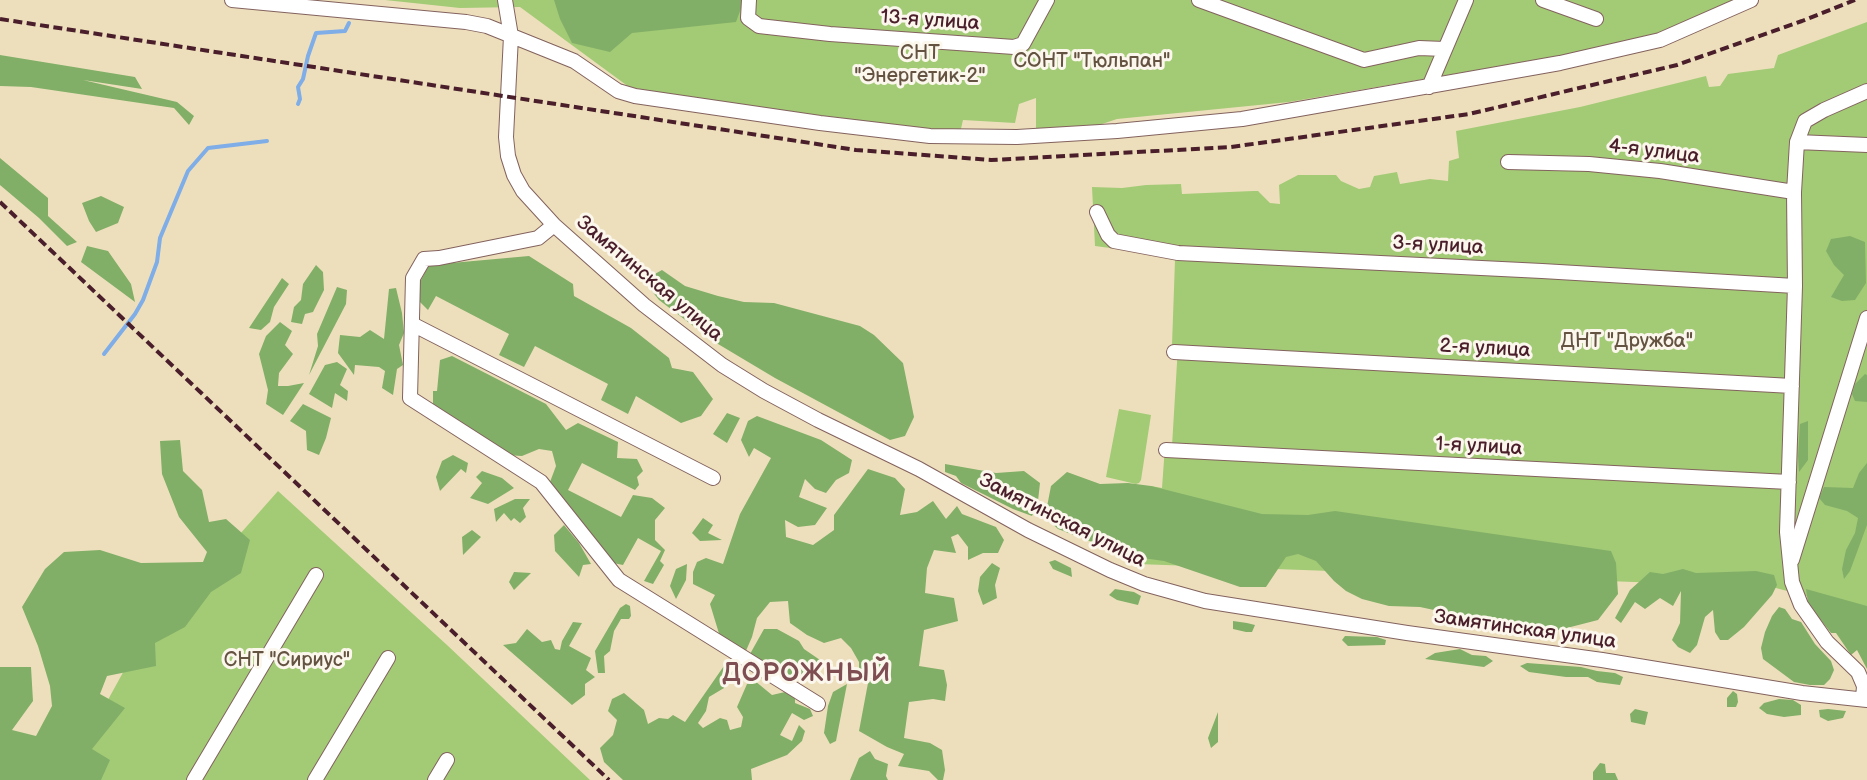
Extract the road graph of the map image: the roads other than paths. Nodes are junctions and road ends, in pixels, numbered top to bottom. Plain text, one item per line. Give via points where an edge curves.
1 (232, 0) edge
2 (505, 0) edge
3 (749, 0) edge
4 (1047, 0) edge
5 (1199, 0) edge
6 (1466, 0) edge
7 (1543, 0) edge
8 (1751, 0) edge
9 (1596, 19) dead end
10 (511, 36) junction
11 (1444, 49) junction
12 (1429, 87) junction
13 (1867, 91) edge
14 (1797, 142) junction
15 (1867, 146) edge
16 (1508, 162) dead end
17 (1794, 192) junction
18 (1097, 212) dead end
19 (554, 225) junction
20 (1795, 286) junction
21 (1867, 318) edge
22 (412, 324) junction
23 (1174, 352) dead end
24 (1792, 386) junction
25 (1166, 450) dead end
26 (713, 478) dead end
27 (1789, 482) junction
28 (1790, 568) junction
29 (316, 575) dead end
30 (388, 658) dead end
31 (1865, 691) edge
32 (818, 704) dead end
33 (447, 760) dead end
34 (194, 780) edge
35 (315, 780) edge
36 (435, 780) edge

1 - 10 street via 466,22
2 - 10 street, Замятинская улица
3 - 4 street, 13-я улица via 748,18 759,26 1014,47 1023,44
5 - 11 street via 1364,60 1419,48
6 - 11 street
7 - 9 street
8 - 12 street via 1660,40
10 - 12 street via 574,61 618,91 635,96 930,136 1017,137 1231,120
10 - 19 street, Замятинская улица via 508,156 523,191
11 - 12 street
13 - 14 street via 1805,121
14 - 15 street
14 - 17 street
16 - 17 street, 4-я улица via 1613,166
17 - 20 street
18 - 20 street, 3-я улица via 1114,241 1178,253
19 - 22 street via 538,238 424,259 413,278
19 - 31 street, Замятинская улица via 685,338 764,391 919,469 1028,530 1144,584 1206,601 1277,613 1802,693
20 - 24 street
21 - 28 street
22 - 26 street
22 - 32 street via 411,398 541,482 619,580
23 - 24 street, 2-я улица
24 - 27 street
25 - 27 street, 1-я улица
27 - 28 street
28 - 31 street via 1801,605 1827,642 1858,672
29 - 34 street
30 - 35 street
33 - 36 street

